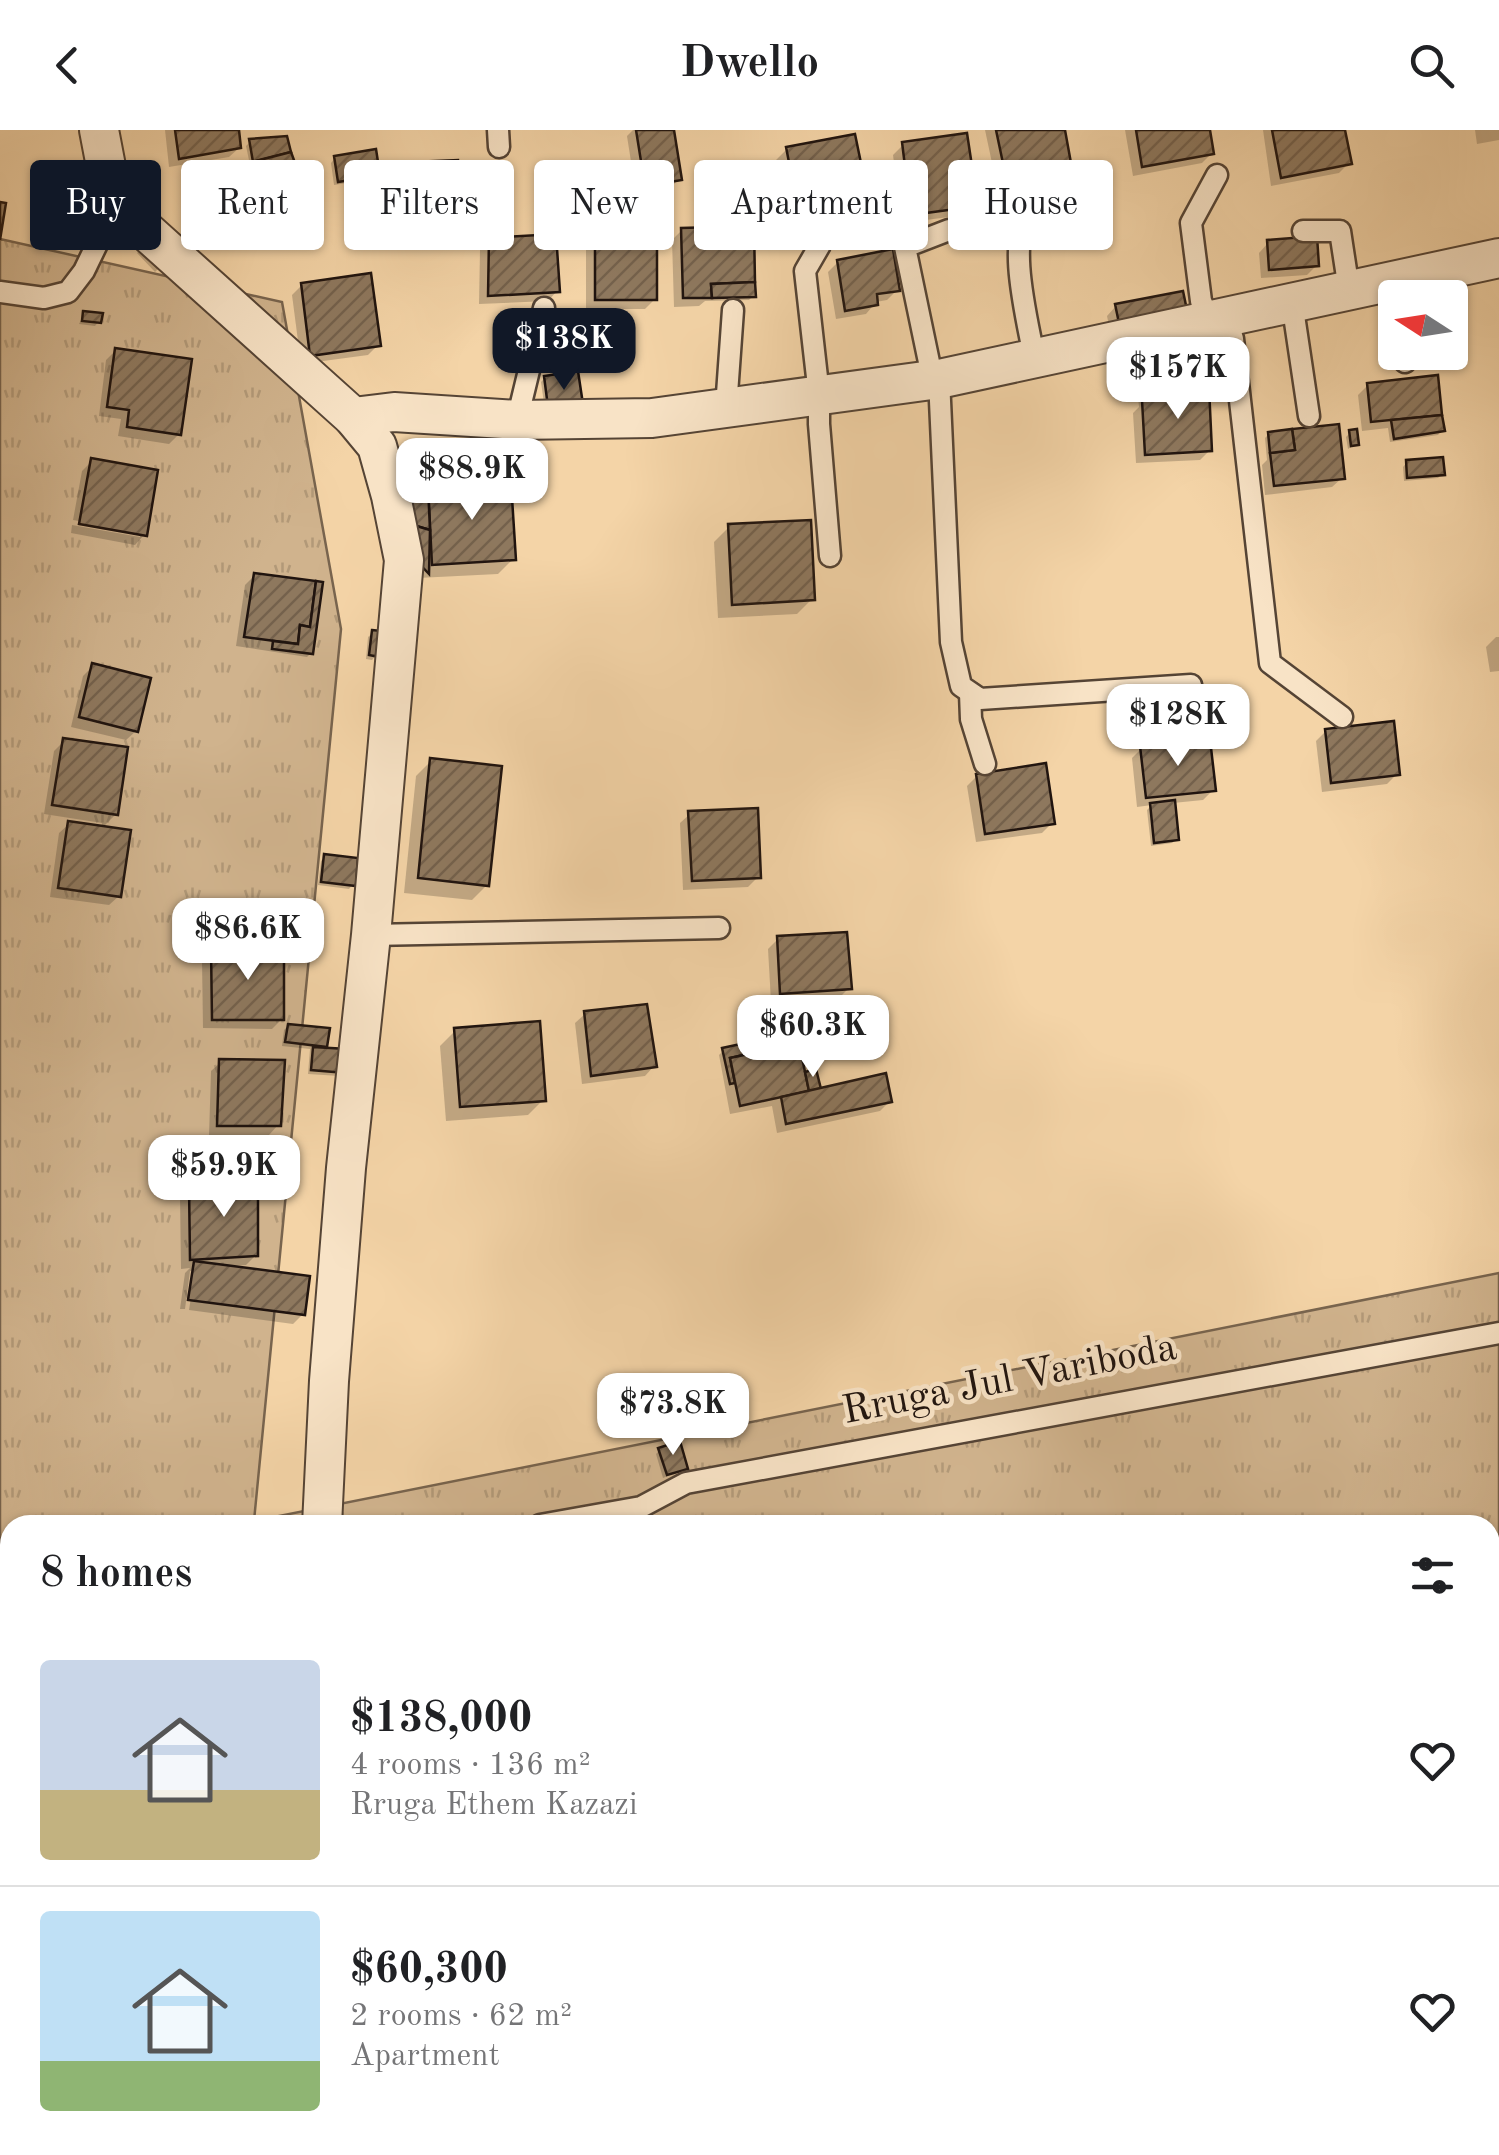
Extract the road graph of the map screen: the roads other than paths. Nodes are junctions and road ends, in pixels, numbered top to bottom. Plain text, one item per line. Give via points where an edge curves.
1 (99, 130) edge
2 (105, 160) edge
3 (1216, 174) dead end
4 (948, 231) edge
5 (1302, 231) dead end
6 (161, 245) edge
7 (94, 250) edge
8 (817, 250) edge
9 (1019, 250) edge
10 (1499, 258) edge
11 (1396, 280) edge
12 (1378, 284) edge
13 (1349, 290) junction
14 (0, 292) edge
15 (1292, 302) junction
16 (544, 308) dead end
17 (733, 310) dead end
18 (1217, 318) junction
19 (1170, 328) junction
20 (1034, 356) junction
21 (1182, 378) dead end
22 (933, 380) junction
23 (819, 395) junction
24 (726, 408) junction
25 (1308, 416) dead end
26 (353, 418) junction
27 (518, 420) junction
28 (830, 556) dead end
29 (970, 692) junction
30 (1342, 718) dead end
31 (1197, 724) dead end
32 (985, 764) dead end
33 (718, 928) dead end
34 (370, 935) junction
35 (1499, 1332) edge
36 (322, 1515) edge
37 (596, 1515) edge

1 - 2 street
3 - 18 lane via 1191,223 1201,301
4 - 22 lane via 904,247
5 - 13 lane via 1340,230
6 - 26 street
7 - 14 lane via 68,292 44,298
8 - 23 lane via 805,272
9 - 20 lane
10 - 11 street
12 - 13 street
13 - 15 street
15 - 18 street
15 - 25 lane
16 - 27 lane
17 - 24 lane
18 - 19 street
18 - 30 lane via 1233,338 1270,663
19 - 20 street
19 - 21 lane
20 - 22 street
22 - 23 street
22 - 29 lane via 951,642 961,686
23 - 24 street
23 - 28 lane
24 - 27 street via 652,418
26 - 27 street via 394,412
26 - 34 street via 377,446 404,560
29 - 31 lane via 980,700 1191,685
29 - 32 lane
33 - 34 lane
34 - 36 street
35 - 37 lane, Rruga Jul Variboda via 686,1483 641,1507

